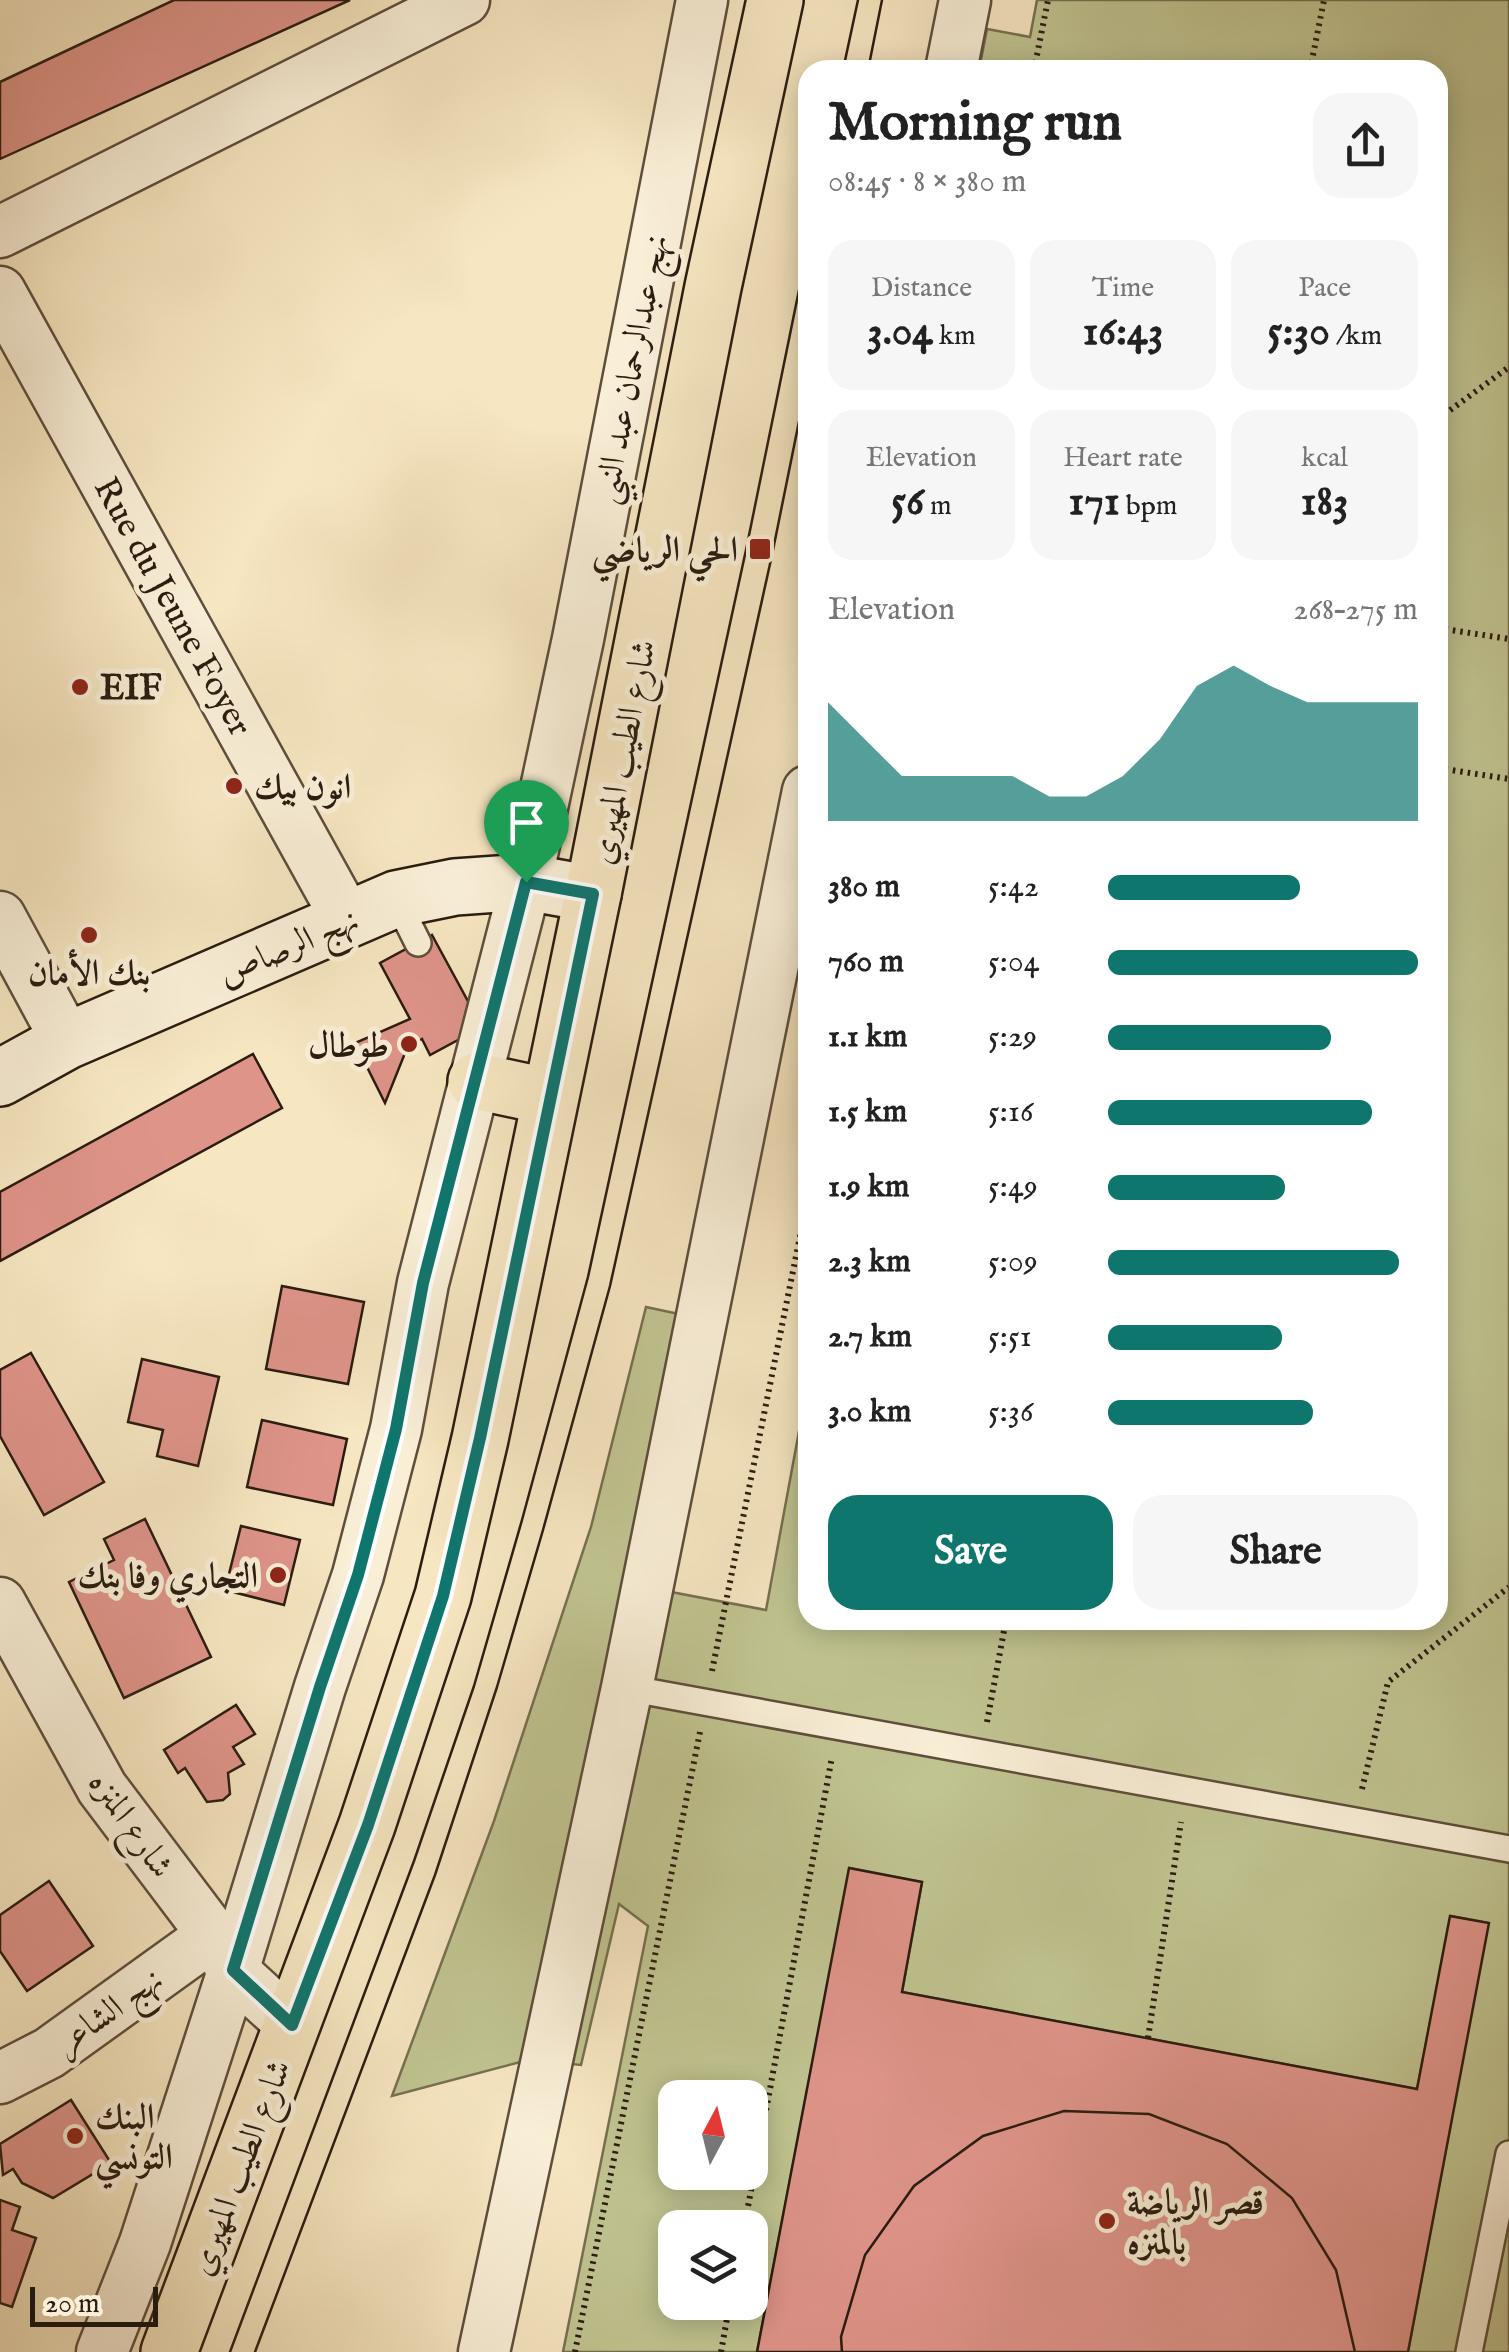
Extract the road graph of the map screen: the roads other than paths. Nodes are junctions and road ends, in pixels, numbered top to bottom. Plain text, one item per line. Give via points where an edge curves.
1 (464, 0) edge
2 (702, 0) edge
3 (775, 0) edge
4 (965, 0) edge
5 (953, 60) edge
6 (0, 232) edge
7 (4, 308) edge
8 (798, 841) edge
9 (526, 882) junction
10 (593, 894) junction
11 (0, 917) edge
12 (387, 921) junction
13 (67, 1041) junction
14 (467, 1060) junction
15 (0, 1078) edge
16 (550, 1098) junction
17 (0, 1603) edge
18 (627, 1688) junction
19 (1509, 1848) edge
20 (223, 1953) junction
21 (292, 2025) junction
22 (0, 2078) edge
23 (1509, 2154) edge
24 (102, 2352) edge
25 (169, 2352) edge
26 (484, 2352) edge
27 (1469, 2352) edge

1 - 6 street
2 - 9 street, نهج عبدالرحمان عبد النبي
3 - 10 main road, شارع الطيب المهيري
4 - 5 street
7 - 12 street, Rue du Jeune Foyer
8 - 18 street
9 - 10 street, نهج الرصاص
9 - 12 street, نهج الرصاص via 455,887
9 - 14 street, نهج عبدالرحمان عبد النبي
10 - 16 main road, شارع الطيب المهيري
11 - 13 street
12 - 13 street, نهج الرصاص
13 - 15 street, نهج الرصاص
14 - 16 main road
14 - 20 street, نهج عبدالرحمان عبد النبي via 396,1429 358,1575
16 - 21 main road, شارع الطيب المهيري via 443,1596 368,1825
17 - 20 street, شارع المنزه via 102,1788
18 - 19 lane
18 - 26 street
20 - 21 street, شارع المنزه
20 - 22 street, نهج الشاعر
20 - 24 street, نهج عبدالرحمان عبد النبي via 145,2243
21 - 25 main road, شارع الطيب المهيري
23 - 27 lane

